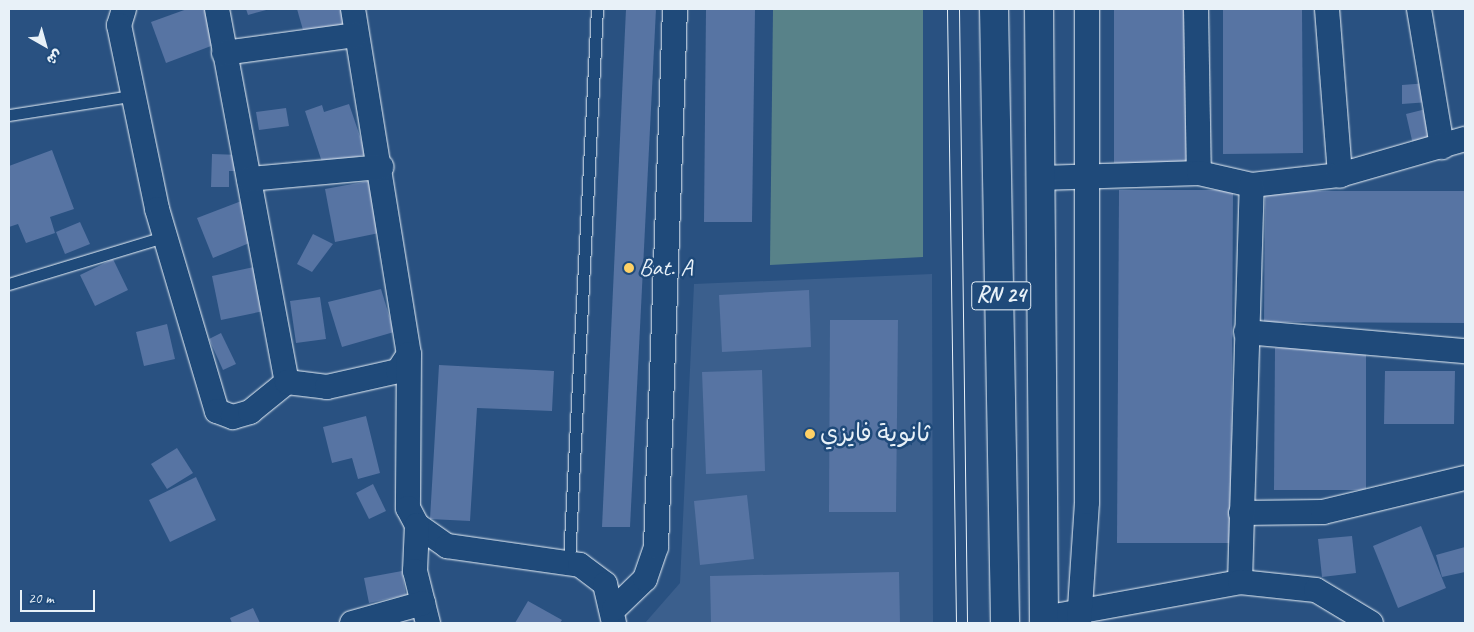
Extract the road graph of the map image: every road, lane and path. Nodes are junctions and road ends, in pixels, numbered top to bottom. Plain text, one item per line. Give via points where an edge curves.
1 (124, 9) edge
2 (217, 9) edge
3 (353, 9) edge
4 (597, 9) edge
5 (675, 9) edge
6 (994, 9) edge
7 (1039, 9) edge
8 (1087, 9) edge
9 (1196, 9) edge
10 (1326, 9) edge
11 (1419, 9) edge
12 (356, 35) junction
13 (224, 53) junction
14 (132, 96) junction
15 (9, 114) edge
16 (1465, 139) edge
17 (1442, 147) junction
18 (381, 167) junction
19 (1199, 173) junction
20 (1340, 176) junction
21 (1040, 178) junction
22 (249, 179) junction
23 (1087, 180) junction
24 (1252, 185) junction
25 (164, 237) junction
26 (9, 284) edge
27 (1246, 332) junction
28 (1465, 351) edge
29 (409, 354) junction
30 (287, 382) junction
31 (1465, 478) edge
32 (1241, 513) junction
33 (416, 526) junction
34 (569, 561) junction
35 (1240, 582) junction
36 (1004, 583) junction
37 (1044, 583) junction
38 (426, 613) edge
39 (614, 616) edge
40 (1078, 618) edge
41 (1044, 621) edge
42 (352, 623) edge
43 (1005, 623) edge
44 (1371, 623) edge

1 - 14 street via 120,25
2 - 13 street
3 - 12 street
4 - 34 lane
5 - 39 street via 656,547 645,579
6 - 36 main road, RN 24
7 - 21 main road, RN 24
8 - 23 street
9 - 19 street
10 - 20 street
11 - 17 street
12 - 13 street
12 - 18 street
13 - 22 street
14 - 15 lane
14 - 25 street
16 - 17 street
17 - 20 street
18 - 22 street
18 - 29 street
19 - 23 street
19 - 24 street
20 - 24 street
21 - 23 street
21 - 37 main road, RN 24
22 - 30 street
23 - 40 street via 1087,502
24 - 27 street
25 - 26 lane
25 - 30 street via 217,411 233,417 250,412
27 - 28 street
27 - 32 street
29 - 30 street via 398,371 327,387
29 - 33 street via 408,508
31 - 32 street via 1322,512
32 - 35 street
33 - 34 street via 447,546
33 - 38 street via 415,571
34 - 39 street via 605,584
35 - 40 street
35 - 44 street via 1316,590
36 - 37 main road
36 - 43 main road, RN 24
37 - 41 main road, RN 24
38 - 42 street
40 - 41 street

